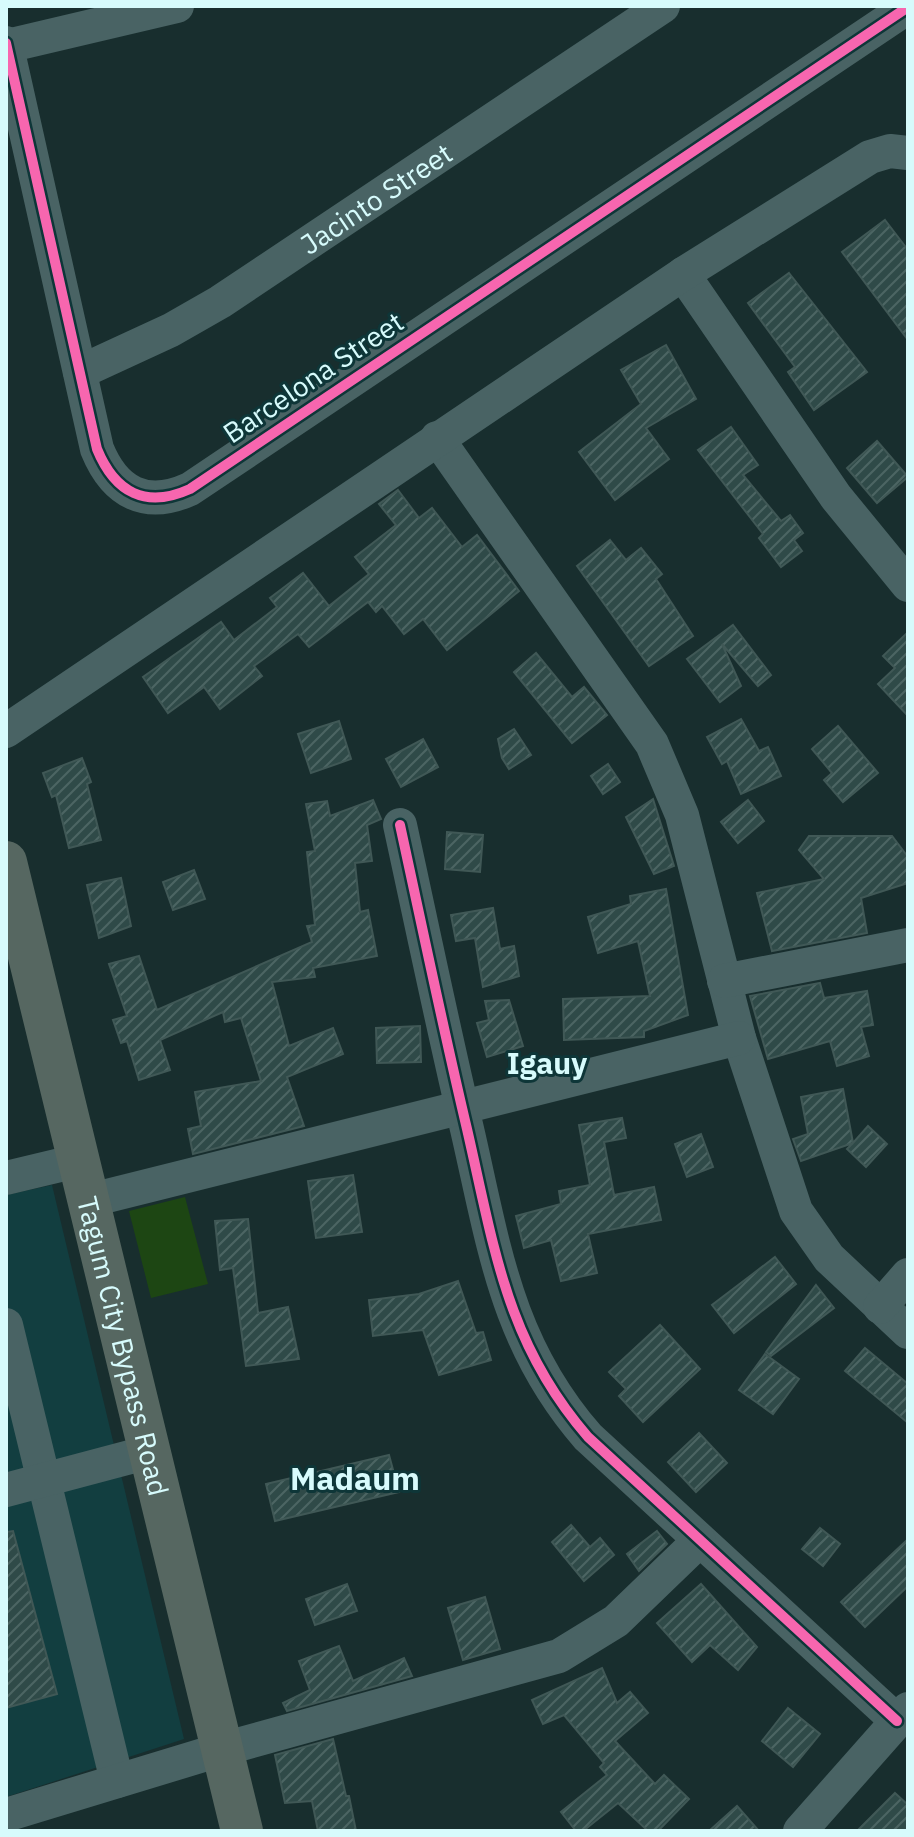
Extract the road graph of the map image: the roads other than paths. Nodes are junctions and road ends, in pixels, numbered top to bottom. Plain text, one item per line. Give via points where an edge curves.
1 (177, 6) edge
2 (663, 6) edge
3 (894, 11) edge
4 (6, 44) edge
5 (908, 153) edge
6 (683, 274) junction
7 (80, 372) junction
8 (437, 438) junction
9 (908, 585) edge
10 (6, 731) edge
11 (400, 825) dead end
12 (6, 862) edge
13 (908, 945) edge
14 (724, 981) junction
15 (739, 1038) junction
16 (462, 1108) junction
17 (77, 1161) junction
18 (6, 1178) edge
19 (87, 1201) junction
20 (908, 1275) edge
21 (880, 1307) junction
22 (6, 1325) edge
23 (908, 1332) edge
24 (149, 1452) junction
25 (44, 1480) junction
26 (6, 1490) edge
27 (699, 1541) junction
28 (902, 1715) edge
29 (223, 1749) junction
30 (117, 1781) junction
31 (6, 1815) edge
32 (242, 1831) edge
33 (800, 1831) edge

1 - 4 street
2 - 7 street, Jacinto Street via 220,302
3 - 7 street, Barcelona Street via 171,498 133,493 104,466
4 - 7 street, Barcelona Street
5 - 6 street via 870,157
6 - 8 street
6 - 9 street via 836,497
8 - 10 street
8 - 14 street via 652,744 682,815
11 - 16 street
12 - 17 main road, Tagum City Bypass Road
13 - 14 street
14 - 15 street
15 - 16 street
15 - 21 street via 796,1211 829,1258
16 - 19 street
16 - 27 street via 504,1288 535,1366 588,1437
17 - 18 street
17 - 19 main road, Tagum City Bypass Road
19 - 24 main road, Tagum City Bypass Road
20 - 21 street
21 - 23 street
22 - 25 street
24 - 25 street
24 - 29 main road, Tagum City Bypass Road
25 - 26 street
25 - 30 street
27 - 28 street
27 - 29 street via 616,1621 559,1656
28 - 33 street
29 - 30 street
29 - 32 main road, Tagum City Bypass Road
30 - 31 street

